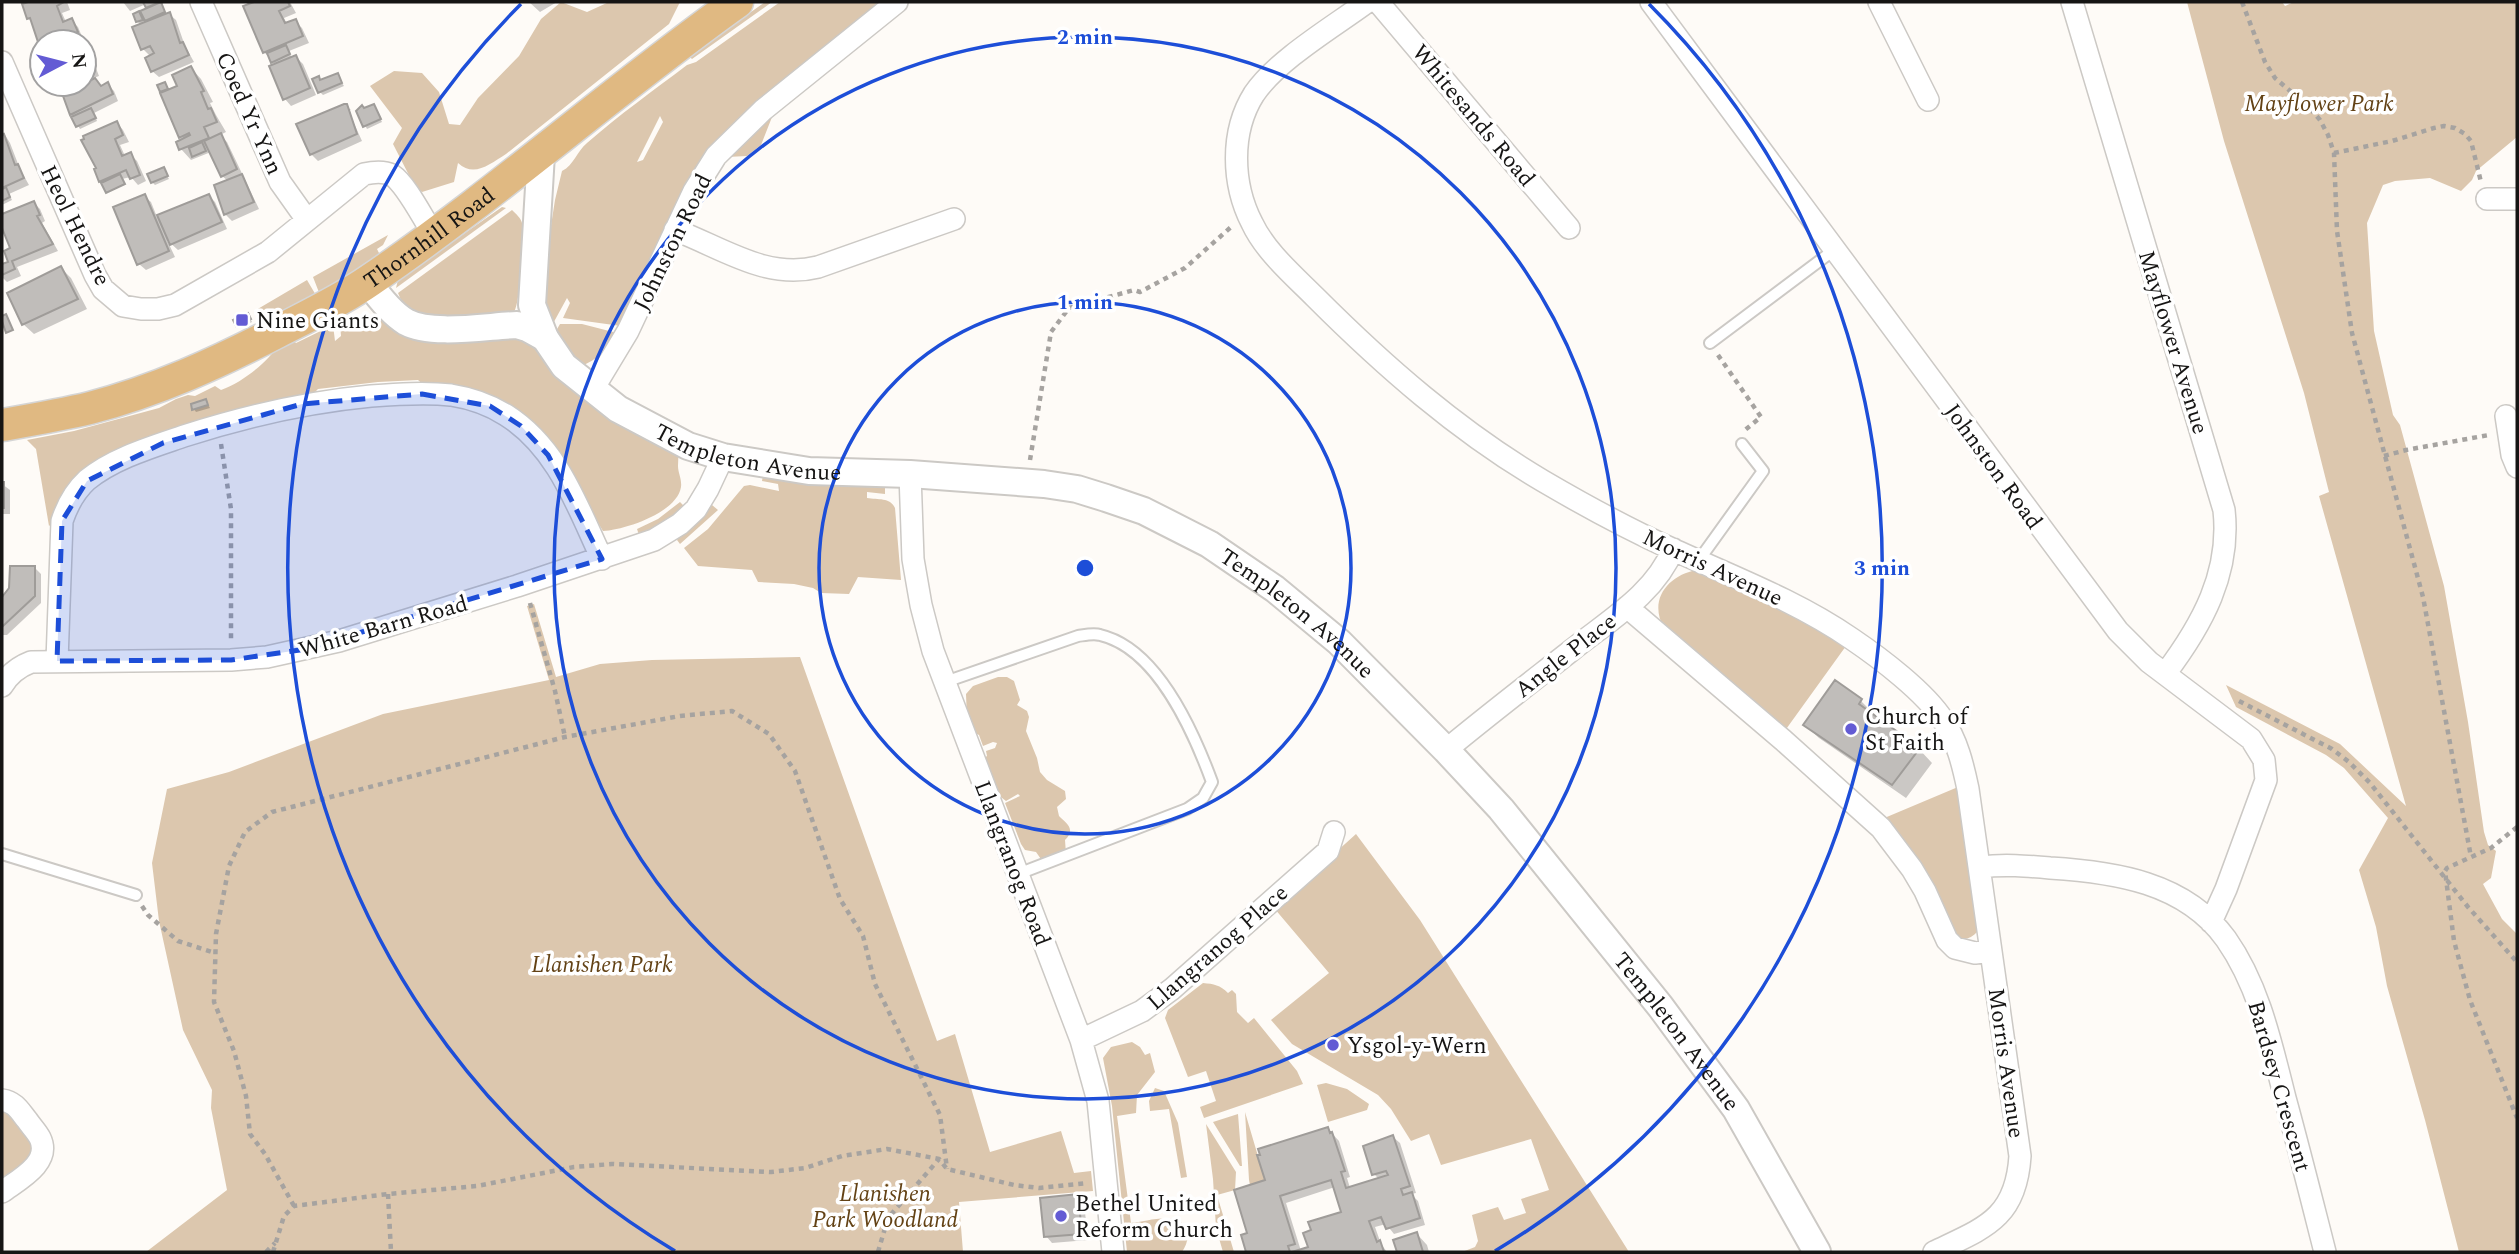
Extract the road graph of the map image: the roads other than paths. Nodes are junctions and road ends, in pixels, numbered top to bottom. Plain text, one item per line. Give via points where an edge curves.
1 (201, 2) edge
2 (897, 2) edge
3 (1367, 2) edge
4 (1378, 2) edge
5 (1651, 2) edge
6 (1879, 2) edge
7 (2071, 2) edge
8 (728, 4) edge
9 (2, 62) edge
10 (1928, 100) dead end
11 (541, 154) junction
12 (2487, 199) road end
13 (2517, 199) edge
14 (954, 219) dead end
15 (307, 220) junction
16 (1570, 228) dead end
17 (675, 230) junction
18 (434, 235) junction
19 (1835, 250) junction
20 (368, 282) junction
21 (545, 338) junction
22 (1710, 343) road end
23 (593, 389) junction
24 (2507, 416) road end
25 (2, 425) edge
26 (1742, 444) road end
27 (723, 457) junction
28 (2517, 467) edge
29 (910, 474) junction
30 (1672, 549) junction
31 (602, 559) junction
32 (1699, 561) junction
33 (1627, 607) junction
34 (57, 661) junction
35 (2165, 674) junction
36 (944, 682) junction
37 (2, 687) edge
38 (1446, 750) junction
39 (1334, 832) dead end
40 (2, 854) edge
41 (1980, 867) junction
42 (1018, 874) junction
43 (136, 895) road end
44 (2211, 922) junction
45 (1991, 950) junction
46 (1081, 1040) junction
47 (2, 1100) edge
48 (2, 1192) edge
49 (1113, 1252) edge
50 (1817, 1252) edge
51 (1934, 1252) edge
52 (2325, 1252) edge

1 - 15 street, Coed Yr Ynn via 280,182
2 - 17 street, Johnston Road via 801,77 732,139 702,175
3 - 30 street, Morris Avenue via 1284,62 1254,93 1244,112 1237,166 1251,223 1347,329 1474,436 1543,481
4 - 16 street, Whitesands Road
5 - 19 street, Johnston Road
6 - 10 street
7 - 35 street, Mayflower Avenue via 2224,510 2225,550 2218,584
8 - 11 main road, Thornhill Road
9 - 15 street, Heol Hendre via 95,275 123,306 158,309 175,304 268,252
11 - 18 main road, Thornhill Road
11 - 21 street, Templeton Avenue via 531,290
12 - 13 street
14 - 17 street via 799,272 762,267
15 - 18 street via 358,178 378,172 391,175 402,187
17 - 23 street, Johnston Road via 628,331
18 - 20 main road, Thornhill Road
19 - 22 lane
19 - 35 street, Johnston Road via 2094,603 2132,646
20 - 21 street via 409,324 440,329 517,325
20 - 25 main road, Thornhill Road via 292,325 168,382 91,407
21 - 23 street, Templeton Avenue via 564,366
23 - 27 street, Templeton Avenue via 648,426
24 - 28 street
26 - 32 lane via 1763,471
27 - 29 street, Templeton Avenue via 809,471
27 - 31 street, White Barn Road via 690,515 654,540
29 - 36 street, Llangranog Road via 917,584
29 - 38 street, Templeton Avenue via 1077,489 1175,526 1240,563 1304,612
30 - 32 street, Morris Avenue
30 - 33 street, Angle Place via 1655,580
31 - 34 street, White Barn Road via 339,641 267,657 194,662
31 - 34 street via 561,473 528,433 490,406 452,395 422,394 302,404 163,443 131,455 87,481 62,520
32 - 41 street, Morris Avenue via 1829,624 1933,706 1954,741 1964,772
33 - 38 street, Angle Place
33 - 45 street via 1881,828 1925,891 1947,940 1975,953
34 - 37 street, White Barn Road via 20,667
35 - 44 street, Johnston Road via 2251,739 2264,760 2266,780
36 - 42 street, Llangranog Road
36 - 42 lane via 1078,635 1099,634 1143,661 1168,689 1212,782 1203,799 1187,809
38 - 50 street, Templeton Avenue via 1586,912 1709,1070
39 - 46 street, Llangranog Place via 1328,851 1191,974 1142,1011
40 - 43 lane
41 - 44 street, Bardsey Crescent via 2120,874 2160,888
41 - 45 street, Morris Avenue
42 - 46 street, Llangranog Road
44 - 52 street, Bardsey Crescent via 2226,939 2260,1006
45 - 51 street, Morris Avenue via 2019,1143 2019,1171 2009,1203 1991,1222
46 - 49 street, Llangranog Road via 1097,1101
47 - 48 street via 17,1107 43,1149 32,1169

